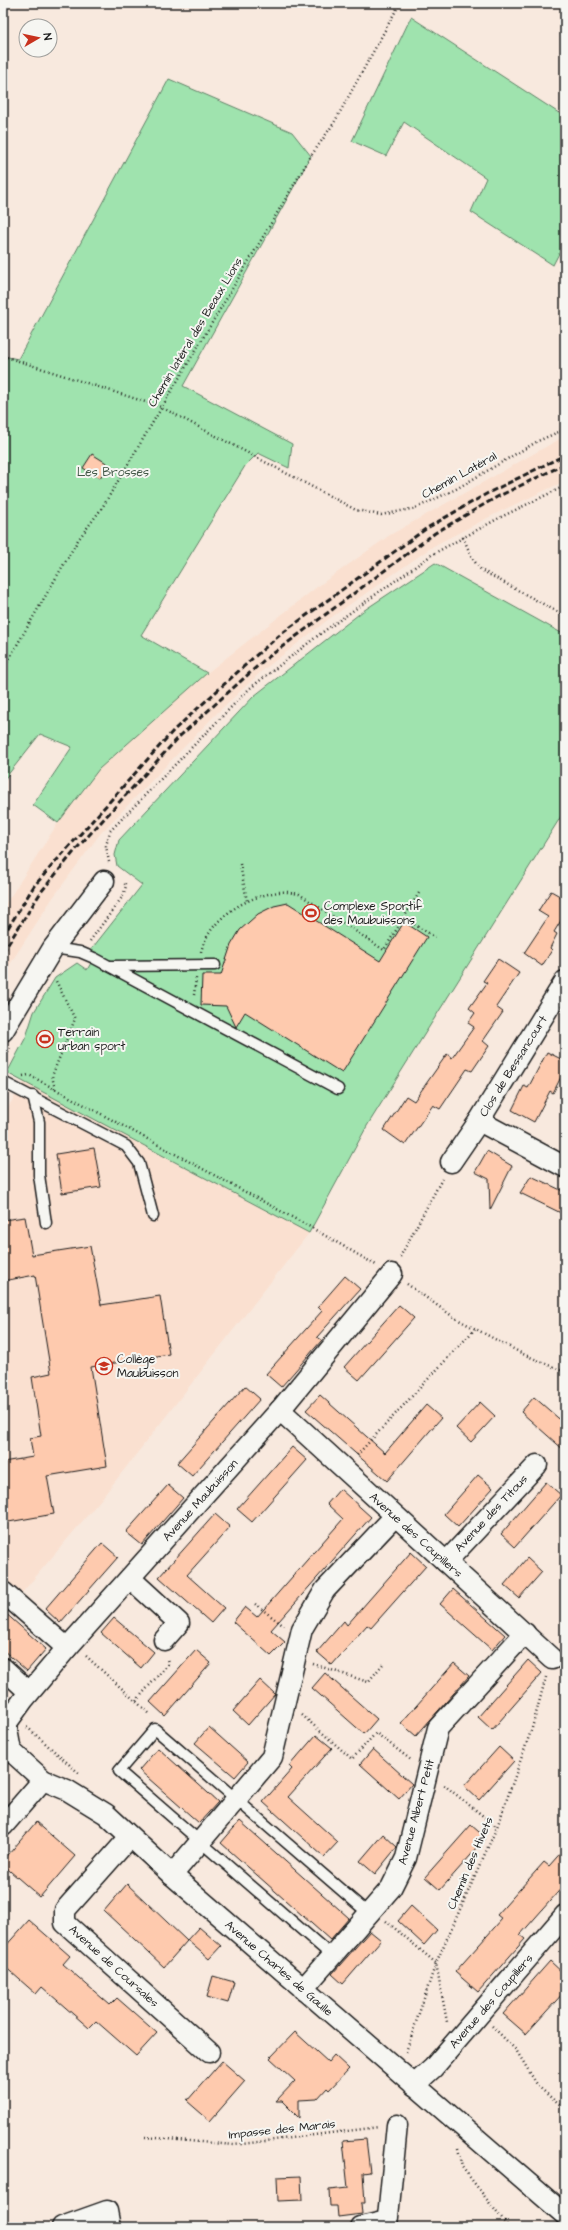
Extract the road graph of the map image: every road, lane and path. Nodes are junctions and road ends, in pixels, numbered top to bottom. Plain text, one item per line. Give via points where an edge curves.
1 (400, 3) edge
2 (3, 356) edge
3 (160, 407) junction
4 (565, 429) edge
5 (561, 431) junction
6 (565, 440) edge
7 (565, 486) edge
8 (463, 537) junction
9 (565, 616) edge
10 (3, 669) edge
11 (240, 864) dead end
12 (112, 875) junction
13 (419, 893) dead end
14 (247, 901) junction
15 (404, 918) junction
16 (435, 937) dead end
17 (53, 948) junction
18 (80, 952) junction
19 (215, 965) dead end
20 (109, 966) junction
21 (197, 966) junction
22 (55, 978) dead end
23 (563, 987) edge
24 (194, 995) dead end
25 (8, 1037) edge
26 (3, 1063) edge
27 (4, 1082) edge
28 (55, 1089) junction
29 (338, 1089) dead end
30 (33, 1096) junction
31 (479, 1121) junction
32 (451, 1162) joint
33 (565, 1167) edge
34 (152, 1216) dead end
35 (46, 1222) dead end
36 (392, 1274) junction
37 (475, 1329) junction
38 (565, 1372) edge
39 (280, 1410) junction
40 (537, 1465) dead end
41 (344, 1469) junction
42 (395, 1516) junction
43 (446, 1562) junction
44 (130, 1578) junction
45 (3, 1592) edge
46 (255, 1604) dead end
47 (525, 1634) junction
48 (300, 1639) junction
49 (164, 1640) joint
50 (67, 1648) junction
51 (295, 1659) junction
52 (552, 1659) joint
53 (383, 1664) dead end
54 (3, 1668) edge
55 (29, 1692) junction
56 (136, 1701) junction
57 (285, 1701) junction
58 (4, 1723) edge
59 (156, 1729) junction
60 (428, 1773) junction
61 (43, 1780) junction
62 (237, 1800) junction
63 (3, 1826) edge
64 (496, 1827) junction
65 (130, 1837) junction
66 (200, 1842) junction
67 (172, 1875) junction
68 (370, 1912) junction
69 (565, 1915) edge
70 (332, 1956) junction
71 (436, 1963) junction
72 (303, 1989) junction
73 (480, 2015) junction
74 (452, 2047) junction
75 (209, 2052) dead end
76 (396, 2069) junction
77 (414, 2085) junction
78 (565, 2110) edge
79 (397, 2125) joint
80 (145, 2137) dead end
81 (458, 2145) dead end
82 (565, 2215) edge
83 (387, 2224) edge
84 (62, 2227) edge
85 (110, 2227) edge
86 (361, 2227) edge
87 (508, 2227) edge

1 - 3 path, Chemin latéral des Beaux Lions via 334,123 311,156
2 - 3 path, Chemin Latéral
3 - 5 path, Chemin Latéral via 356,510 381,515 416,508
3 - 10 path, Chemin latéral des Beaux Lions via 102,508 78,540
4 - 5 path, Chemin Latéral
5 - 6 path
7 - 8 path
8 - 9 path via 472,558 481,570
8 - 12 path via 433,554 320,634 250,689 110,831 106,846
11 - 14 path
12 - 17 street
12 - 18 path via 126,886 124,896
13 - 15 path
14 - 15 path via 282,892 299,894 384,950
14 - 21 path via 221,920 211,931 203,944
15 - 16 path
17 - 18 lane
17 - 25 street
18 - 20 lane
19 - 21 lane
20 - 21 lane
20 - 29 lane
21 - 24 path
22 - 28 path via 75,1019 52,1076
23 - 31 street, Clos de Bessancourt
25 - 26 path
27 - 28 path via 14,1077 29,1075
27 - 30 lane
28 - 36 path
30 - 34 lane via 126,1146 139,1163
30 - 35 lane via 39,1122 39,1175
31 - 32 street
31 - 33 street, Clos de Bessancourt
32 - 36 path
36 - 37 path
36 - 39 street, Avenue Maubuisson
37 - 38 path
37 - 41 path
39 - 41 street, Avenue des Coupillers
39 - 44 street, Avenue Maubuisson
40 - 43 street, Avenue des Titous
41 - 42 street, Avenue des Coupillers
42 - 43 street, Avenue des Coupillers
42 - 48 street via 325,1590 302,1629
43 - 47 street, Avenue des Coupillers
44 - 49 street via 179,1623
44 - 50 street, Avenue Maubuisson
45 - 50 street
46 - 48 path
47 - 52 street, Avenue des Coupillers
47 - 60 street, Avenue Albert Petit via 438,1728
48 - 51 street
49 - 56 path via 168,1664
50 - 55 street, Avenue Maubuisson
50 - 56 path via 88,1657
51 - 53 path via 368,1682
51 - 57 street
52 - 64 path, Chemin des Hivets via 532,1728
54 - 55 street
55 - 58 street, Avenue Maubuisson
56 - 59 path via 153,1717
57 - 60 path via 352,1760 376,1733
57 - 62 street via 272,1757
58 - 61 street, Avenue Charles de Gaulle via 11,1751
59 - 62 lane
59 - 66 lane via 119,1771
60 - 64 path
60 - 68 street, Avenue Albert Petit via 406,1858 391,1888
61 - 63 street
61 - 65 street, Avenue Charles de Gaulle via 67,1790 106,1814
62 - 66 street
62 - 68 lane
64 - 71 path, Chemin des Hivets
65 - 67 street, Avenue Charles de Gaulle
65 - 75 street, Avenue de Coursales via 65,1910 65,1923
66 - 67 street
66 - 70 lane
67 - 72 street, Avenue Charles de Gaulle
68 - 70 street, Avenue Albert Petit
68 - 71 path
69 - 73 street, Avenue des Coupillers
70 - 72 street, Avenue Albert Petit
71 - 74 path
71 - 76 path, Chemin des Hivets via 404,2060
72 - 76 street, Avenue Charles de Gaulle
73 - 74 street, Avenue des Coupillers
73 - 78 path via 516,2050 538,2086
74 - 77 street, Avenue des Coupillers
76 - 77 street, Avenue Charles de Gaulle
77 - 82 street, Avenue Charles de Gaulle
79 - 80 path, Impasse des Marais via 234,2145
79 - 83 street
81 - 87 path via 462,2167
83 - 86 street
84 - 85 street via 107,2211

